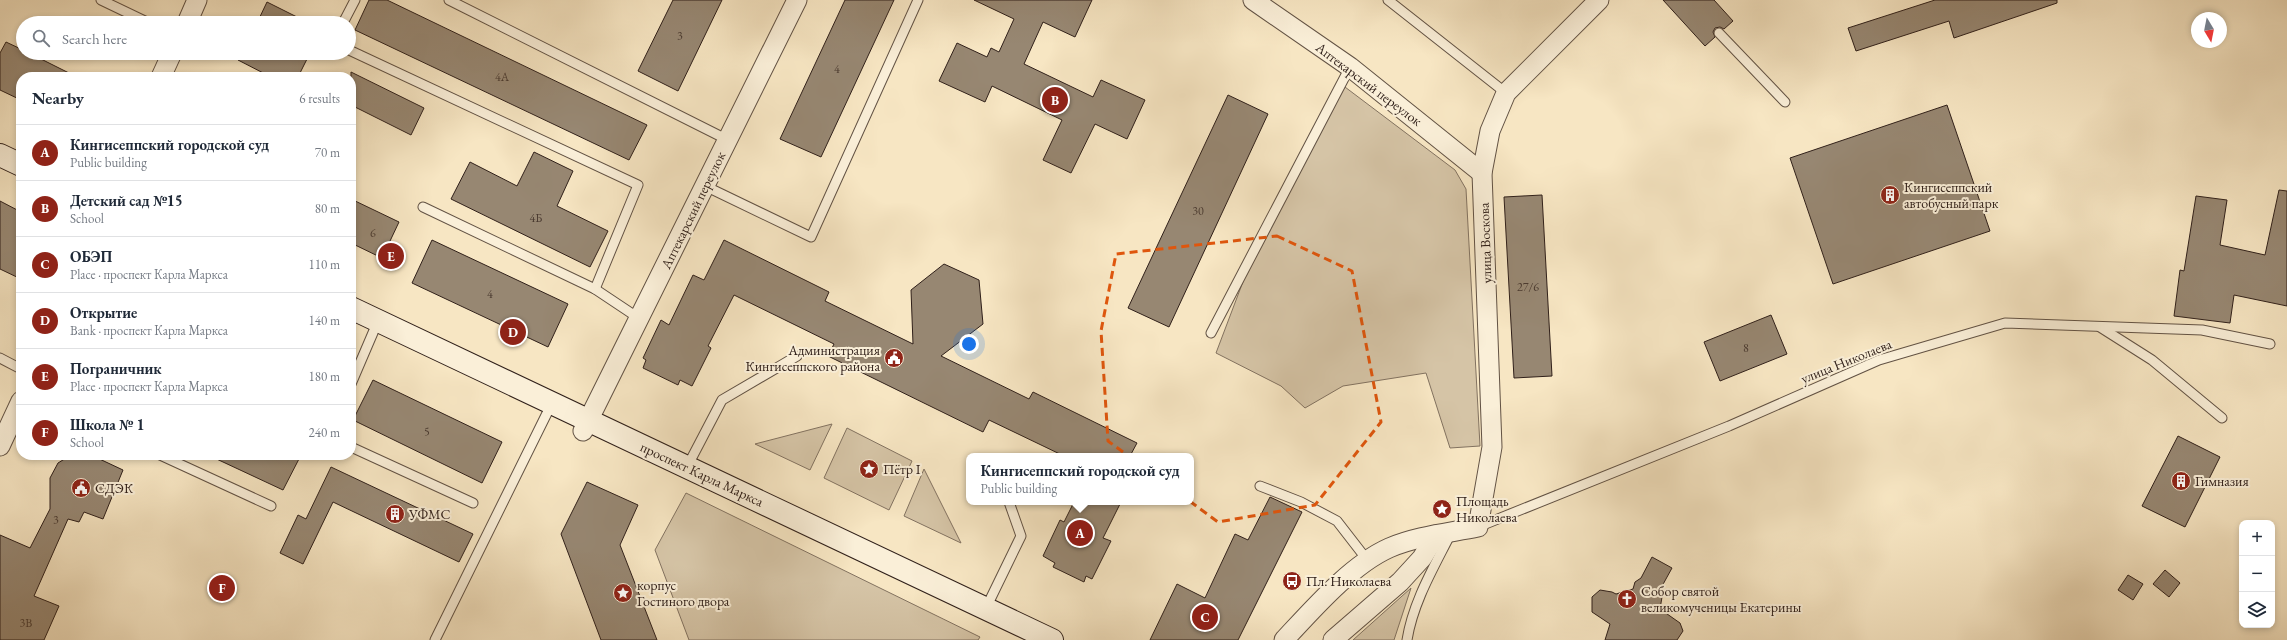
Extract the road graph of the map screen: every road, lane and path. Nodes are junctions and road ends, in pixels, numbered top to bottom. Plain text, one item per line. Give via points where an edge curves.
1 (101, 0) edge
2 (197, 0) edge
3 (355, 0) edge
4 (449, 0) edge
5 (798, 0) edge
6 (918, 0) edge
7 (1253, 0) edge
8 (1388, 0) edge
9 (1599, 0) edge
10 (134, 16) edge
11 (190, 16) edge
12 (347, 16) edge
13 (1719, 33) dead end
14 (356, 53) edge
15 (169, 60) edge
16 (1350, 67) junction
17 (163, 72) edge
18 (1506, 93) junction
19 (1785, 102) dead end
20 (728, 140) junction
21 (0, 142) edge
22 (16, 150) edge
23 (0, 155) edge
24 (16, 163) edge
25 (1482, 173) junction
26 (705, 186) junction
27 (423, 207) dead end
28 (595, 289) junction
29 (356, 312) edge
30 (640, 319) junction
31 (356, 322) edge
32 (377, 327) junction
33 (2100, 327) junction
34 (1212, 333) dead end
35 (2270, 344) dead end
36 (797, 356) dead end
37 (0, 358) edge
38 (16, 366) edge
39 (356, 371) edge
40 (549, 408) junction
41 (16, 412) edge
42 (2222, 418) dead end
43 (587, 426) junction
44 (0, 446) edge
45 (356, 449) edge
46 (171, 460) edge
47 (686, 467) junction
48 (1260, 486) dead end
49 (473, 503) dead end
50 (1010, 505) edge
51 (271, 506) dead end
52 (1478, 527) junction
53 (1443, 533) junction
54 (1368, 561) junction
55 (986, 608) junction
56 (435, 640) edge
57 (1027, 640) edge
58 (1052, 640) edge
59 (1284, 640) edge
60 (1333, 640) edge
61 (1407, 640) edge

1 - 10 lane
2 - 11 street
3 - 12 lane
4 - 20 lane
5 - 20 street, Аптекарский переулок
6 - 26 lane via 811,237
7 - 16 street, Аптекарский переулок
8 - 18 lane
9 - 18 street, улица Воскова
13 - 19 lane
14 - 28 lane via 638,185
15 - 17 street
16 - 25 street, Аптекарский переулок
16 - 34 lane
18 - 25 street, улица Воскова via 1490,130
20 - 26 street, Аптекарский переулок
21 - 22 main road
23 - 24 main road
25 - 52 street, улица Воскова via 1492,447
26 - 30 street, Аптекарский переулок
27 - 28 lane
28 - 30 lane
29 - 32 main road, проспект Карла Маркса
30 - 43 street, Аптекарский переулок
31 - 32 main road
32 - 39 lane
32 - 40 main road, проспект Карла Маркса
33 - 35 lane, улица Николаева via 2202,330
33 - 42 lane via 2152,360
33 - 52 lane, улица Николаева via 2004,323 1879,360 1729,426
36 - 47 lane via 722,400
37 - 38 lane
40 - 43 main road, проспект Карла Маркса
40 - 56 lane
41 - 44 street
43 - 47 main road, проспект Карла Маркса
43 - 57 main road
45 - 49 lane
46 - 51 lane
47 - 55 main road, проспект Карла Маркса
48 - 54 lane via 1301,502 1337,521
50 - 55 lane via 1021,536
52 - 53 street
53 - 54 street via 1389,548
53 - 60 street via 1400,582
53 - 61 lane via 1409,625
54 - 59 street via 1320,601
55 - 58 main road, проспект Карла Маркса

